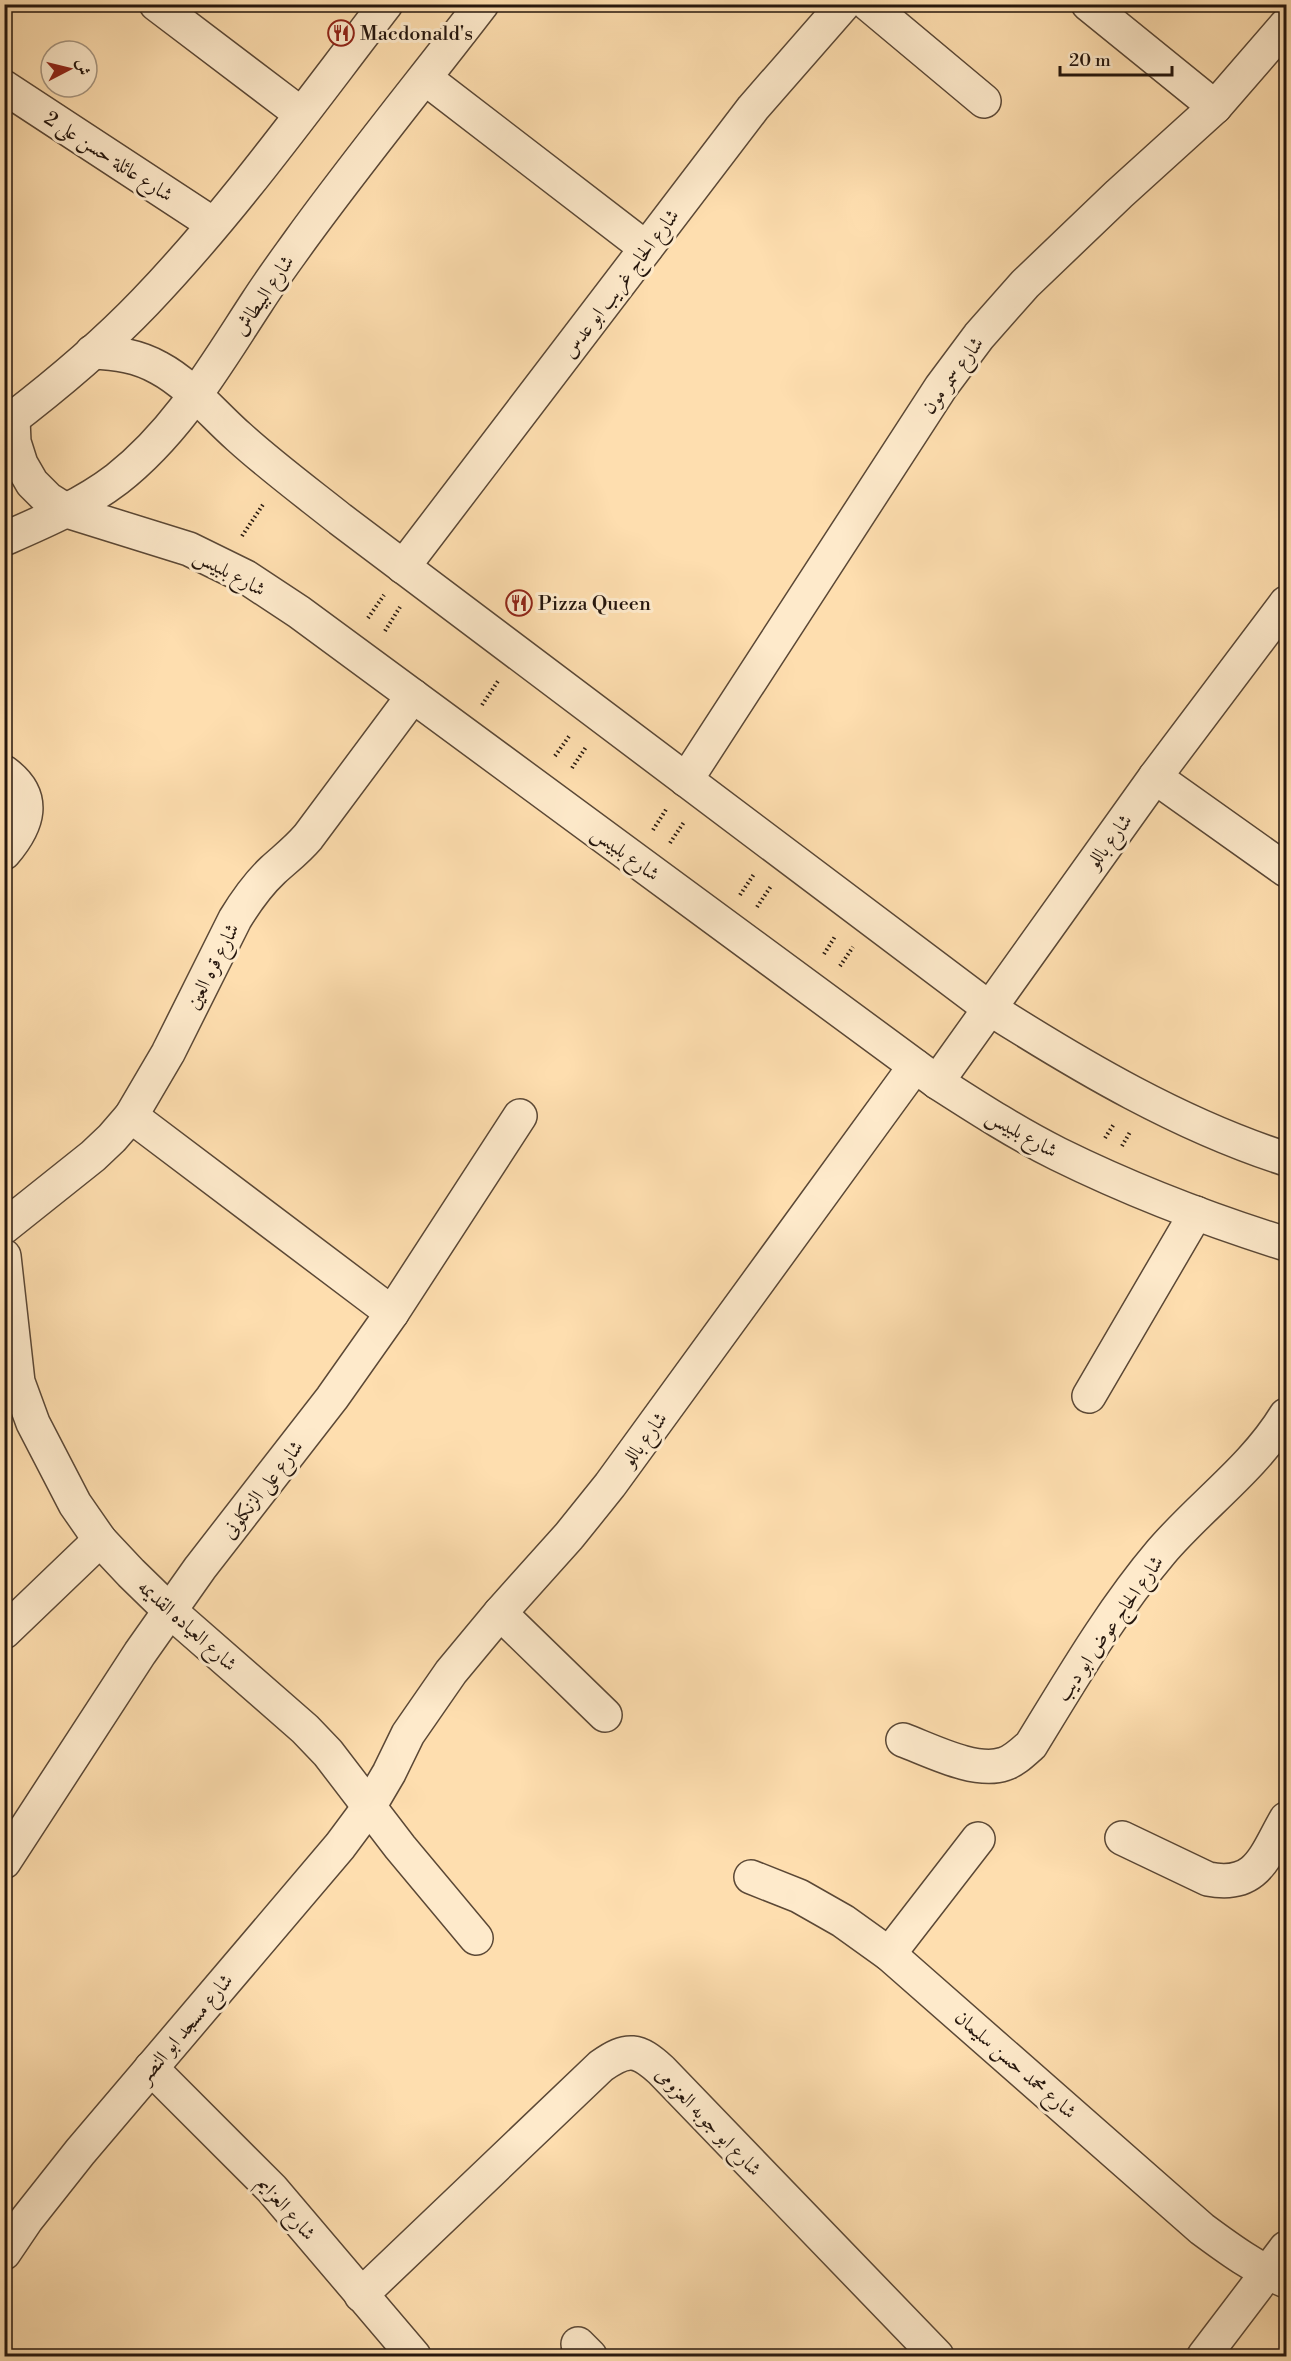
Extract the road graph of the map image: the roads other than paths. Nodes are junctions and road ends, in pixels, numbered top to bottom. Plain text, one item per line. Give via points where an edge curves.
1 (156, 4) edge
2 (386, 4) edge
3 (482, 4) edge
4 (844, 4) edge
5 (868, 4) edge
6 (1088, 4) edge
7 (1287, 25) edge
8 (425, 78) junction
9 (4, 87) edge
10 (984, 101) dead end
11 (1215, 107) junction
12 (301, 114) junction
13 (213, 224) junction
14 (646, 248) junction
15 (92, 352) junction
16 (195, 397) junction
17 (9, 422) edge
18 (67, 511) junction
19 (4, 539) edge
20 (411, 573) junction
21 (1287, 603) edge
22 (413, 696) junction
23 (4, 772) edge
24 (1155, 777) junction
25 (695, 787) junction
26 (4, 853) edge
27 (1287, 870) edge
28 (989, 1008) junction
29 (926, 1074) junction
30 (131, 1116) junction
31 (520, 1116) dead end
32 (1285, 1156) edge
33 (1196, 1213) junction
34 (4, 1227) edge
35 (1287, 1244) edge
36 (4, 1256) edge
37 (392, 1313) junction
38 (11, 1387) edge
39 (1089, 1396) dead end
40 (1287, 1415) edge
41 (100, 1540) junction
42 (170, 1611) junction
43 (500, 1613) junction
44 (4, 1632) edge
45 (605, 1715) dead end
46 (903, 1740) dead end
47 (369, 1807) junction
48 (1287, 1819) edge
49 (1122, 1838) dead end
50 (978, 1839) dead end
51 (4, 1862) edge
52 (751, 1877) dead end
53 (476, 1938) dead end
54 (889, 1954) junction
55 (151, 2068) junction
56 (4, 2253) edge
57 (1280, 2267) edge
58 (361, 2295) junction
59 (414, 2356) edge
60 (937, 2356) edge
61 (1204, 2356) edge

1 - 12 street
2 - 12 street
3 - 8 street, شارع البيطاش
4 - 14 street, شارع الحاج غريب ابو عدس via 753,108
5 - 10 street
6 - 11 street
7 - 11 street, شارع سمر مون
8 - 14 street
8 - 16 street, شارع البيطاش via 292,251
9 - 13 street, شارع عائلة حسن على 2
11 - 25 street, شارع سمر مون via 1025,284 940,387
12 - 13 street
13 - 15 street via 144,303
14 - 20 street, شارع الحاج غريب ابو عدس
15 - 16 street via 138,358 160,368
15 - 17 street
16 - 18 street, شارع البيطاش via 138,462
16 - 20 street via 283,474
17 - 18 street, شارع بلبيس via 21,464 32,483
18 - 19 street, شارع البيطاش
18 - 22 street, شارع بلبيس via 189,549 246,577
20 - 25 street
21 - 24 street, شارع باللو
22 - 29 street, شارع بلبيس
22 - 30 street, شارع قره العين via 308,837 246,901 155,1078
23 - 26 street via 26,800 23,828
24 - 27 street
24 - 28 street, شارع باللو
25 - 28 street
28 - 29 street, شارع باللو
28 - 32 street via 1058,1052 1141,1096 1204,1127
29 - 33 street, شارع بلبيس via 996,1120 1096,1172
29 - 43 street, شارع باللو via 610,1485
30 - 34 street, شارع قره العين via 93,1156
30 - 37 street
31 - 37 street, شارع على الزنكلونى
33 - 35 street, شارع بلبيس
33 - 39 street
36 - 38 street, شارع العياده القديمه
37 - 42 street, شارع على الزنكلونى
38 - 41 street, شارع العياده القديمه via 75,1504
40 - 46 street, شارع الحاج عوض ابو ديب via 1240,1474 1188,1523 1138,1580 1030,1745 1018,1757 1003,1765 986,1767
41 - 42 street, شارع العياده القديمه
41 - 44 street
42 - 47 street, شارع العياده القديمه via 305,1729
42 - 51 street, شارع على الزنكلونى
43 - 45 street
43 - 47 street, شارع باللو via 428,1702
47 - 53 street, شارع العياده القديمه
47 - 55 street, شارع مسجد ابو النصر
48 - 49 street via 1260,1865 1236,1881 1208,1879
50 - 54 street
52 - 54 street, شارع محمد حسن سليمان via 799,1896
54 - 57 street, شارع محمد حسن سليمان via 1202,2229 1233,2252
55 - 56 street, شارع مسجد ابو النصر via 80,2152
55 - 58 street, شارع العزايم via 272,2189
57 - 61 street
58 - 59 street, شارع العزايم
58 - 60 street, شارع ابو جوبه العزومى via 601,2066 616,2055 631,2052 646,2057 661,2070

